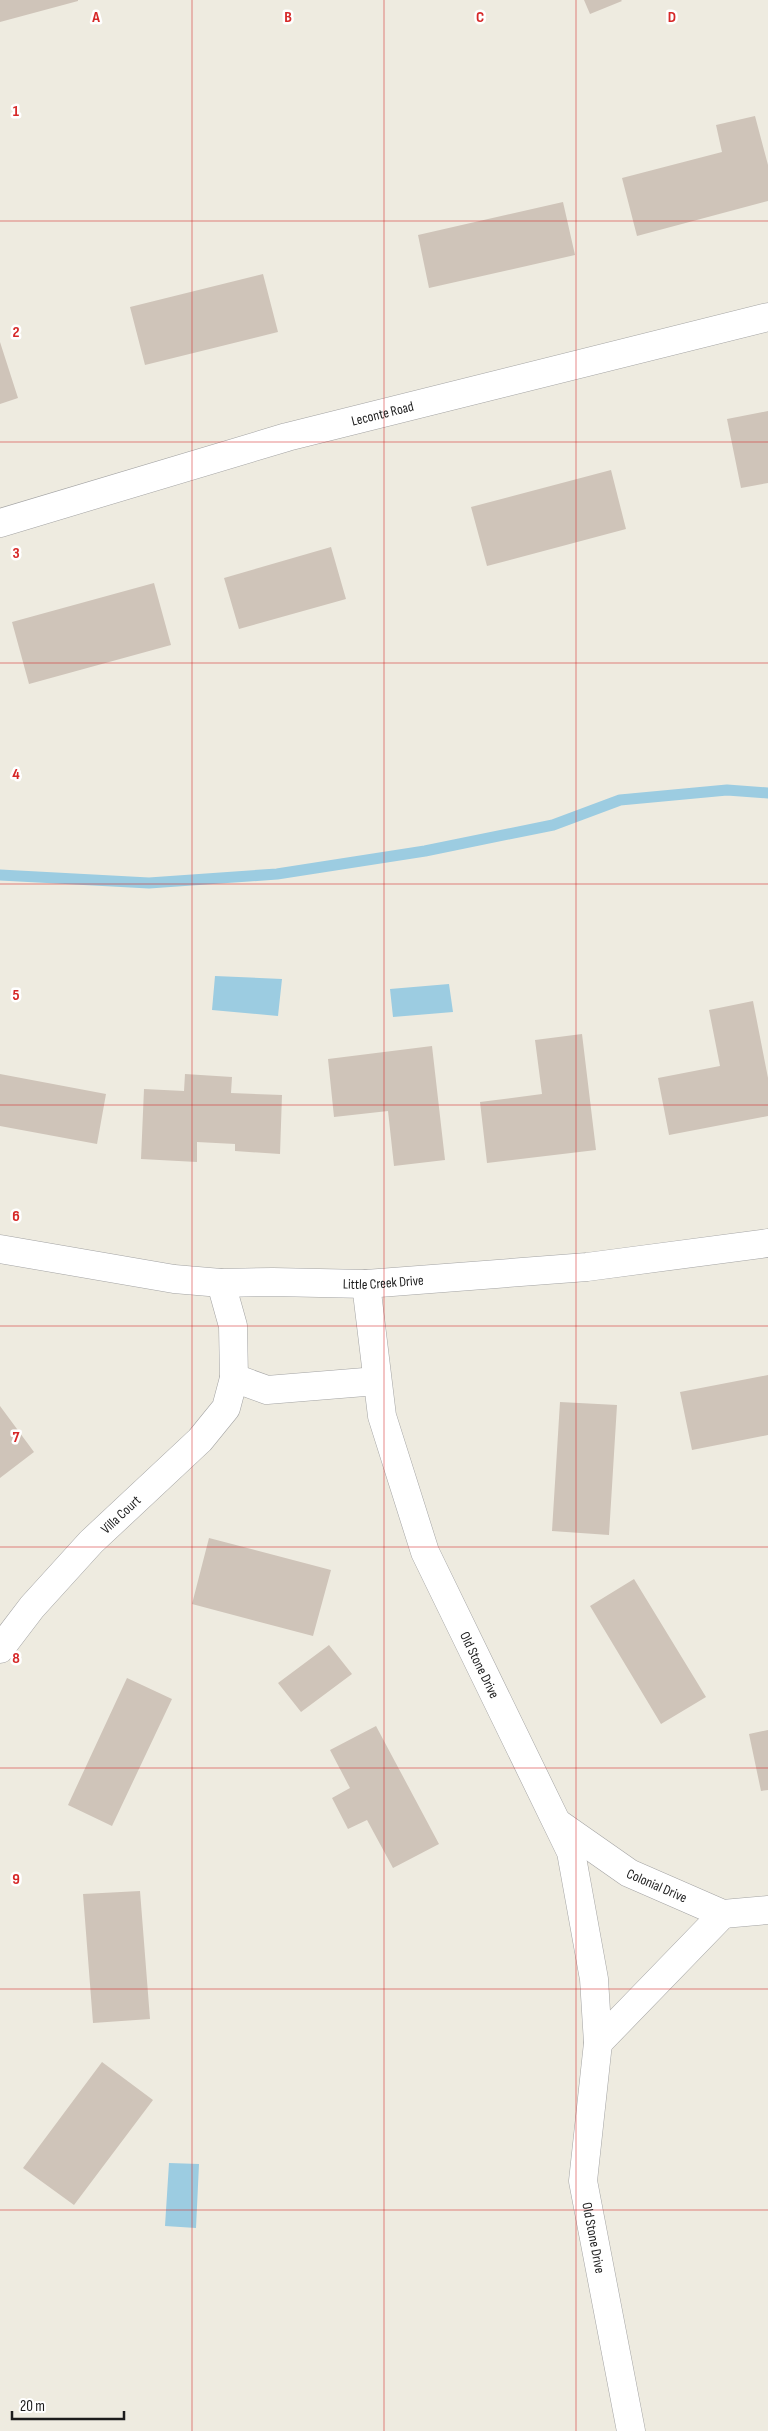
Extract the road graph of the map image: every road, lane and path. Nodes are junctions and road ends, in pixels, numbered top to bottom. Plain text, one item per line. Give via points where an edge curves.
1 (768, 317) edge
2 (0, 523) edge
3 (768, 1243) edge
4 (0, 1249) edge
5 (222, 1283) junction
6 (366, 1284) junction
7 (234, 1378) junction
8 (377, 1381) junction
9 (0, 1649) edge
10 (558, 1824) junction
11 (768, 1910) edge
12 (722, 1914) junction
13 (598, 2043) junction
14 (631, 2431) edge

1 - 2 street, Leconte Road via 287,437
3 - 6 street, Little Creek Drive via 587,1267
4 - 5 street, Little Creek Drive via 174,1279
5 - 6 street, Little Creek Drive
5 - 7 street, Villa Court via 234,1326
6 - 8 street, Old Stone Drive
7 - 8 street via 267,1390
7 - 9 street, Villa Court via 226,1408 200,1440 91,1542 32,1607
8 - 10 street, Old Stone Drive via 382,1416 425,1552
10 - 12 street, Colonial Drive via 629,1874
10 - 13 street, Old Stone Drive via 571,1852 575,1872 594,1979
11 - 12 street, Colonial Drive
12 - 13 street
13 - 14 street, Old Stone Drive via 583,2181

